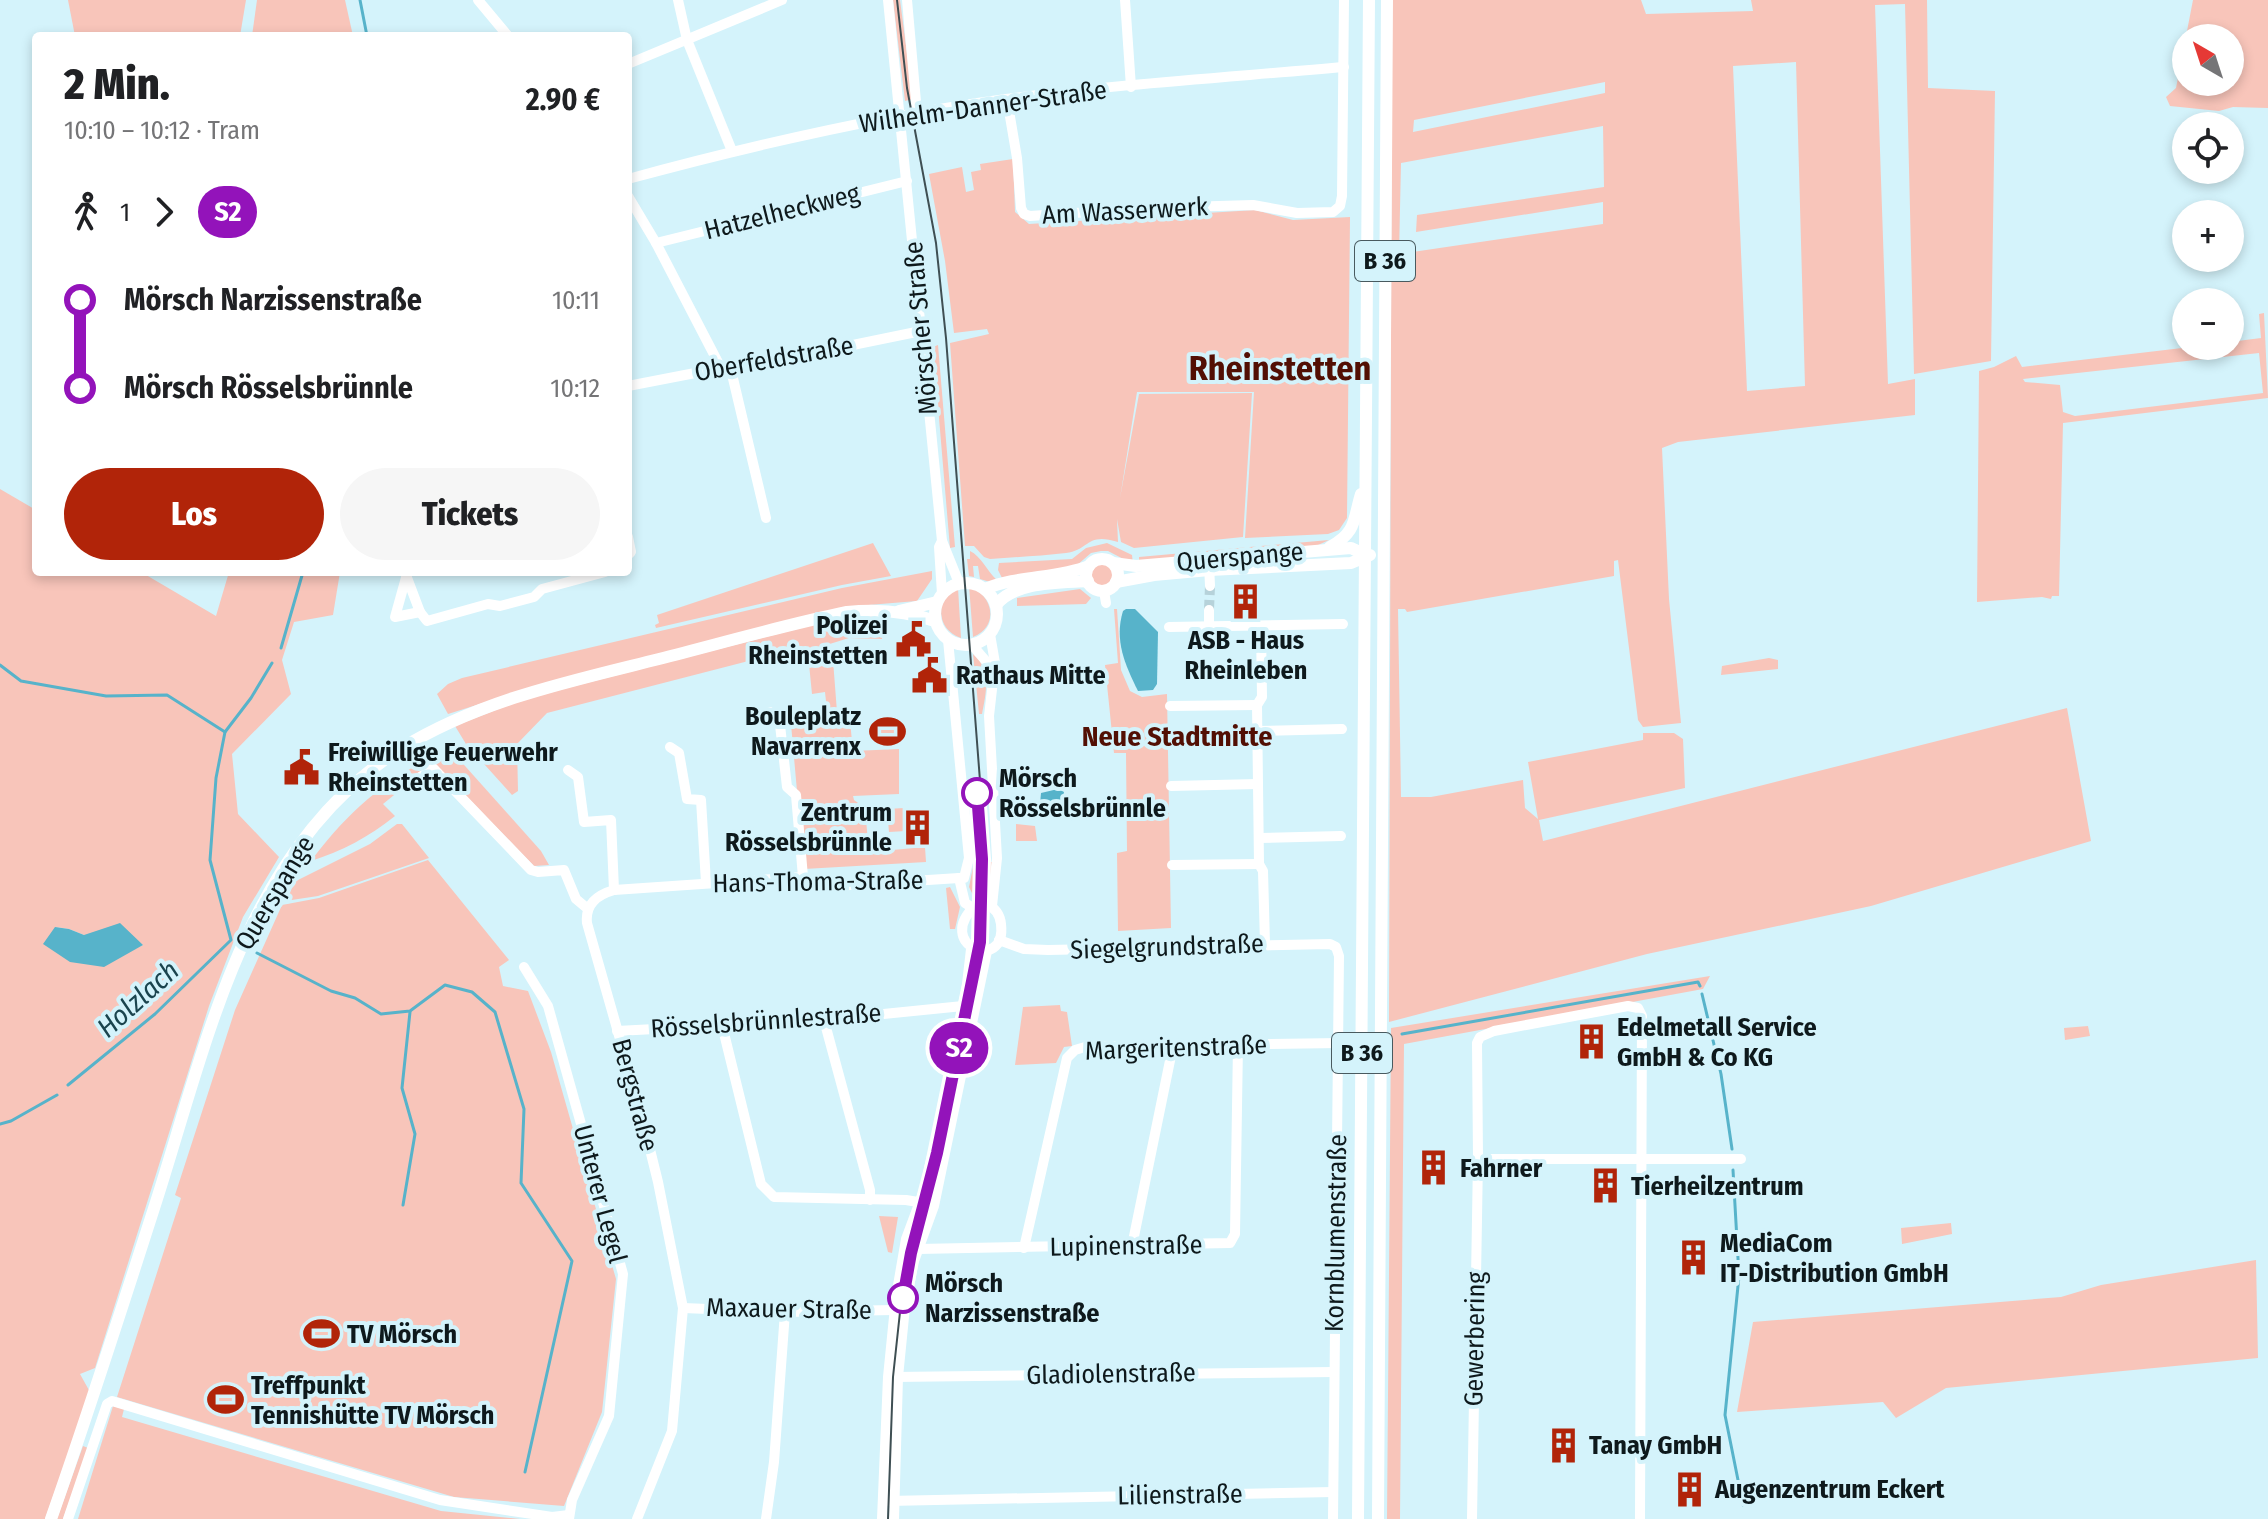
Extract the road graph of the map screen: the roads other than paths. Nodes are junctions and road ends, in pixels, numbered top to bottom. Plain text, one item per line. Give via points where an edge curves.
1 (478, 0) edge
2 (678, 0) edge
3 (782, 0) edge
4 (888, 0) edge
5 (907, 0) edge
6 (1125, 0) edge
7 (1344, 0) edge
8 (1369, 0) edge
9 (1387, 0) edge
10 (768, 3) edge
11 (505, 32) edge
12 (687, 40) junction
13 (632, 62) edge
14 (1344, 67) junction
15 (1131, 87) junction
16 (1007, 99) junction
17 (917, 113) junction
18 (900, 116) junction
19 (732, 151) junction
20 (632, 178) edge
21 (907, 181) junction
22 (632, 203) edge
23 (656, 243) junction
24 (921, 331) junction
25 (726, 369) junction
26 (632, 385) edge
27 (1366, 476) junction
28 (766, 518) dead end
29 (942, 541) junction
30 (1325, 549) junction
31 (1366, 555) junction
32 (1383, 555) junction
33 (1113, 563) junction
34 (1209, 565) junction
35 (1089, 566) junction
36 (406, 576) edge
37 (408, 576) edge
38 (593, 576) edge
39 (1088, 581) junction
40 (1116, 582) junction
41 (959, 583) junction
42 (1210, 586) tunnel mouth
43 (985, 589) junction
44 (939, 598) junction
45 (996, 605) junction
46 (1209, 610) tunnel mouth
47 (899, 611) junction
48 (420, 612) junction
49 (935, 621) junction
50 (1343, 624) dead end
51 (1209, 626) junction
52 (1256, 626) junction
53 (1169, 627) dead end
54 (990, 634) junction
55 (948, 640) junction
56 (972, 645) junction
57 (992, 668) junction
58 (1257, 705) junction
59 (1170, 706) dead end
60 (770, 712) dead end
61 (1342, 729) dead end
62 (1257, 731) junction
63 (670, 747) dead end
64 (568, 770) dead end
65 (416, 780) dead end
66 (1258, 784) junction
67 (1171, 786) dead end
68 (1341, 836) dead end
69 (1259, 838) junction
70 (1259, 864) junction
71 (1172, 865) dead end
72 (803, 877) junction
73 (959, 878) junction
74 (706, 883) junction
75 (614, 890) junction
76 (992, 906) junction
77 (973, 908) junction
78 (588, 909) junction
79 (999, 940) junction
80 (1265, 944) junction
81 (1336, 947) joint
82 (971, 949) junction
83 (987, 951) junction
84 (524, 967) dead end
85 (963, 1006) junction
86 (824, 1020) junction
87 (722, 1025) junction
88 (617, 1031) junction
89 (1340, 1043) junction
90 (1238, 1044) junction
91 (1173, 1046) junction
92 (1478, 1159) junction
93 (1741, 1159) dead end
94 (1642, 1160) junction
95 (870, 1200) junction
96 (920, 1203) junction
97 (934, 1206) junction
98 (1132, 1246) junction
99 (1024, 1248) junction
100 (918, 1249) junction
101 (683, 1308) junction
102 (894, 1310) junction
103 (785, 1312) junction
104 (1334, 1372) junction
105 (893, 1377) junction
106 (1333, 1492) junction
107 (888, 1501) junction
108 (569, 1517) edge
109 (551, 1518) edge
110 (51, 1519) edge
111 (68, 1519) edge
112 (637, 1519) edge
113 (766, 1519) edge
114 (882, 1519) edge
115 (894, 1519) edge
116 (1333, 1519) edge
117 (1358, 1519) edge
118 (1378, 1519) edge
119 (1472, 1519) edge
120 (1640, 1519) edge

1 - 11 street
2 - 12 street
3 - 10 street
4 - 18 street, Mörscher Straße
5 - 17 street
6 - 15 street
7 - 14 street
8 - 27 main road, B 36
9 - 32 main road, B 36
10 - 12 street
12 - 13 street
12 - 19 street
14 - 15 street, Wilhelm-Danner-Straße
14 - 16 street, Am Wasserwerk via 1340,206 1326,214 1253,205 1024,214
15 - 16 street, Wilhelm-Danner-Straße
16 - 17 street, Wilhelm-Danner-Straße
17 - 18 street, Wilhelm-Danner-Straße
18 - 19 street, Wilhelm-Danner-Straße
18 - 21 street, Mörscher Straße
19 - 20 street, Wilhelm-Danner-Straße
21 - 23 street, Hatzelheckweg
21 - 24 street, Mörscher Straße
22 - 23 street
23 - 25 street
24 - 25 street, Oberfeldstraße
24 - 29 street, Mörscher Straße
25 - 26 street, Oberfeldstraße
25 - 28 street
27 - 30 main road via 1356,521 1341,541
27 - 31 main road, B 36
29 - 41 street, Mörscher Straße
29 - 44 street, Mörscher Straße
30 - 31 main road, Querspange via 1351,548
30 - 34 main road, Querspange
31 - 32 main road, Querspange
31 - 34 main road, Querspange via 1351,563
31 - 117 main road, B 36
32 - 118 main road, B 36
33 - 34 main road, Querspange
33 - 35 main road via 1103,559
33 - 40 main road
34 - 40 main road, Querspange
34 - 42 street
35 - 39 main road
35 - 43 main road
36 - 48 street via 395,617
37 - 48 street
38 - 48 street via 500,606 488,604 427,621
39 - 40 main road via 1105,597
39 - 45 main road via 1018,590
41 - 43 main road
41 - 44 main road
43 - 45 main road
44 - 47 main road
44 - 49 main road
45 - 54 main road
46 - 51 street
47 - 49 main road
47 - 110 main road, Querspange via 871,609 822,618 508,699 449,722 398,751 330,809 277,879 215,1010
49 - 55 main road
50 - 52 street
51 - 52 street
51 - 53 street
52 - 58 street via 1261,628 1262,697
54 - 56 main road
54 - 57 street
55 - 56 main road
55 - 73 street via 969,858 964,878
56 - 57 street
57 - 76 street via 989,716 997,858
58 - 59 street
58 - 62 street
60 - 72 street via 779,716 787,787 796,795
61 - 62 street
62 - 66 street
63 - 74 street via 679,753 687,799 701,800
64 - 75 street via 578,777 584,822 611,820
65 - 78 street, Bergstraße via 433,768 531,870 564,870 576,899
66 - 67 street
66 - 69 street
68 - 69 street
69 - 70 street
70 - 71 street
70 - 80 street
72 - 73 street, Hans-Thoma-Straße via 835,886
72 - 74 street, Hans-Thoma-Straße
73 - 77 street via 965,903
74 - 75 street, Hans-Thoma-Straße
75 - 78 street via 596,898
76 - 77 street
76 - 79 street via 1000,917
77 - 82 street via 965,916 963,932
78 - 88 street, Bergstraße via 587,923
79 - 80 street, Siegelgrundstraße via 1048,950
79 - 83 street
80 - 81 street, Siegelgrundstraße
81 - 89 street, Kornblumenstraße
82 - 83 street
82 - 85 street
83 - 97 street
84 - 108 street, Unterer Legel via 548,1006 623,1274 609,1416
85 - 86 street, Rösselsbrünnlestraße
85 - 96 street
86 - 87 street, Rösselsbrünnlestraße
86 - 95 street
87 - 88 street, Rösselsbrünnlestraße
87 - 95 street via 766,1192 774,1197
88 - 101 street, Bergstraße via 658,1182
89 - 90 street, Margeritenstraße
89 - 104 street, Kornblumenstraße
90 - 91 street, Margeritenstraße
90 - 98 street, Lupinenstraße via 1234,1239 1224,1245
91 - 98 street
91 - 99 street, Margeritenstraße via 1085,1047 1067,1058
92 - 94 street
92 - 94 street, Gewerbering via 1480,1037 1628,1006 1638,1008 1642,1016
92 - 119 street, Gewerbering
93 - 94 street
94 - 120 street, Gewerbering
95 - 96 street
96 - 97 street
96 - 102 street via 901,1256
97 - 100 street
98 - 99 street, Lupinenstraße
99 - 100 street, Lupinenstraße
100 - 105 street
101 - 103 street, Maxauer Straße
101 - 112 street, Bergstraße via 672,1431
102 - 103 street, Maxauer Straße
102 - 105 street
103 - 113 street
104 - 105 street, Gladiolenstraße
104 - 106 street, Kornblumenstraße
105 - 107 street
106 - 107 street, Lilienstraße
106 - 116 street, Kornblumenstraße
107 - 114 street
107 - 115 street
108 - 109 street
109 - 111 street via 440,1500 112,1401

